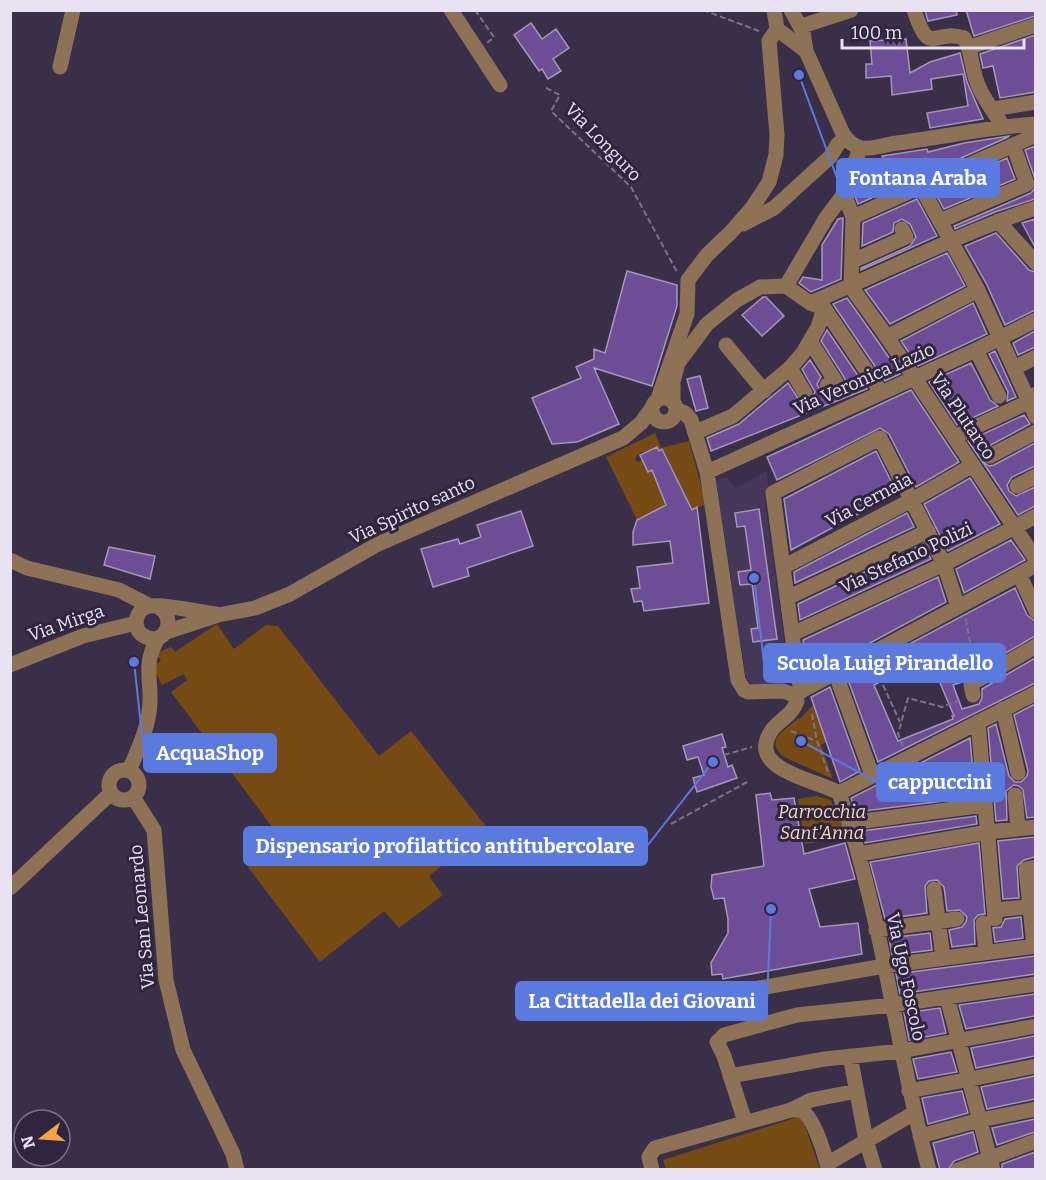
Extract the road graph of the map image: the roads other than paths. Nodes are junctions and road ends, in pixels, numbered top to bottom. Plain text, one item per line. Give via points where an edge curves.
1 (73, 10) edge
2 (451, 10) edge
3 (774, 10) edge
4 (791, 10) edge
5 (851, 10) edge
6 (914, 10) edge
7 (1035, 25) edge
8 (775, 32) junction
9 (803, 32) junction
10 (970, 47) junction
11 (806, 51) junction
12 (60, 67) dead end
13 (500, 85) dead end
14 (1035, 102) edge
15 (993, 109) junction
16 (1035, 124) edge
17 (1003, 126) junction
18 (1035, 135) edge
19 (845, 138) junction
20 (1013, 146) junction
21 (860, 148) junction
22 (921, 187) junction
23 (844, 194) junction
24 (1035, 208) edge
25 (853, 217) junction
26 (940, 221) junction
27 (998, 221) junction
28 (902, 229) dead end
29 (731, 232) junction
30 (951, 241) junction
31 (853, 261) junction
32 (1035, 263) edge
33 (786, 286) junction
34 (851, 287) junction
35 (978, 290) junction
36 (817, 306) junction
37 (1035, 320) edge
38 (887, 337) junction
39 (1001, 338) junction
40 (810, 341) junction
41 (726, 345) dead end
42 (976, 350) junction
43 (1035, 357) edge
44 (790, 368) junction
45 (1014, 368) junction
46 (833, 376) dead end
47 (914, 378) junction
48 (764, 391) junction
49 (881, 392) junction
50 (804, 393) dead end
51 (999, 396) dead end
52 (1031, 396) edge
53 (665, 410) junction
54 (1035, 417) edge
55 (1035, 432) edge
56 (697, 437) junction
57 (954, 437) junction
58 (990, 456) dead end
59 (974, 465) junction
60 (707, 472) junction
61 (1035, 476) edge
62 (1017, 486) dead end
63 (912, 500) junction
64 (1035, 516) edge
65 (1015, 527) junction
66 (928, 531) junction
67 (1035, 558) edge
68 (10, 560) edge
69 (944, 564) junction
70 (1035, 565) edge
71 (783, 567) junction
72 (1019, 574) junction
73 (119, 590) junction
74 (787, 598) junction
75 (960, 606) junction
76 (154, 607) junction
77 (1035, 611) edge
78 (218, 615) junction
79 (137, 624) junction
80 (792, 634) junction
81 (162, 635) junction
82 (1035, 646) edge
83 (10, 665) edge
84 (835, 672) junction
85 (148, 674) junction
86 (975, 688) road end
87 (798, 693) junction
88 (1035, 693) edge
89 (1003, 709) junction
90 (978, 722) junction
91 (129, 771) junction
92 (1018, 774) dead end
93 (872, 775) junction
94 (111, 793) junction
95 (839, 793) junction
96 (1015, 795) dead end
97 (133, 797) junction
98 (985, 805) junction
99 (849, 823) junction
100 (1035, 827) edge
101 (1018, 829) junction
102 (988, 832) junction
103 (859, 854) junction
104 (1030, 868) edge
105 (10, 888) edge
106 (934, 889) dead end
107 (1033, 906) edge
108 (991, 917) junction
109 (957, 919) dead end
110 (938, 922) junction
111 (876, 930) junction
112 (1035, 946) edge
113 (986, 952) junction
114 (943, 957) junction
115 (884, 966) junction
116 (1035, 984) edge
117 (947, 997) junction
118 (892, 1005) junction
119 (641, 1009) dead end
120 (1035, 1026) edge
121 (959, 1039) junction
122 (901, 1051) junction
123 (850, 1056) junction
124 (1035, 1066) edge
125 (730, 1076) junction
126 (969, 1079) junction
127 (857, 1091) junction
128 (909, 1091) junction
129 (1035, 1108) edge
130 (791, 1110) junction
131 (914, 1113) junction
132 (980, 1120) junction
133 (745, 1122) junction
134 (920, 1136) junction
135 (866, 1140) junction
136 (1035, 1141) edge
137 (991, 1164) edge
138 (828, 1167) edge
139 (237, 1170) edge
140 (652, 1170) edge
141 (874, 1170) edge
142 (929, 1170) edge
143 (958, 1170) edge

1 - 12 street
2 - 13 street
3 - 8 street
4 - 9 street
5 - 9 street via 805,25
6 - 10 street via 926,37 935,40 956,36 964,38
7 - 10 street
8 - 11 street
8 - 29 street via 768,53 776,155 769,182
9 - 11 street
10 - 15 street via 976,82
11 - 19 street
14 - 15 street
15 - 17 street
16 - 17 street
17 - 21 street
18 - 20 street
19 - 21 street
19 - 29 street via 774,208
20 - 22 street
20 - 26 street via 1027,184
21 - 23 street
22 - 25 street
22 - 26 street
23 - 25 street
23 - 33 street
24 - 27 street
25 - 31 street
26 - 30 street
27 - 30 street
27 - 32 street
28 - 31 street via 906,237
29 - 53 street via 688,280 687,314
30 - 34 street
30 - 35 street
31 - 34 street
33 - 36 street
33 - 53 street via 760,287 707,324 678,363
34 - 36 street
34 - 38 street, Via Plutarco
35 - 38 street
35 - 39 street
36 - 40 street via 818,327
36 - 49 street
37 - 39 street, Via Veronica Lazio
38 - 47 street, Via Plutarco
39 - 42 street, Via Veronica Lazio
39 - 45 street
40 - 44 street
40 - 46 street
41 - 48 street
42 - 47 street, Via Veronica Lazio
42 - 51 street
43 - 45 street
44 - 48 street
44 - 50 street
45 - 52 street
47 - 49 street, Via Veronica Lazio
47 - 57 street, Via Plutarco
48 - 56 street via 733,416
49 - 60 street, Via Veronica Lazio
52 - 54 street
52 - 57 street via 1022,405
53 - 56 street
53 - 78 street, Via Spirito santo via 633,437 378,544 290,594 255,608
55 - 58 street
56 - 60 street
57 - 59 street, Via Plutarco
59 - 63 street, Via Cernaia
59 - 65 street, Via Plutarco
60 - 87 street via 738,680 748,692
61 - 62 street
63 - 66 street
63 - 71 street, Via Cernaia
63 - 71 street via 880,438 773,494
64 - 65 street, Via Stefano Polizi
65 - 67 street, Via Plutarco
65 - 69 street, Via Stefano Polizi
66 - 69 street
66 - 74 street
68 - 73 street, Via Spirito santo via 27,568
69 - 75 street
69 - 80 street, Via Stefano Polizi
70 - 72 street
71 - 74 street
72 - 75 street
72 - 77 street
73 - 76 street, Via Spirito santo
73 - 79 street
74 - 80 street
75 - 84 street
76 - 78 street, Via Spirito santo
76 - 79 street via 144,608
76 - 81 street via 168,617
78 - 81 street, Via Spirito santo
79 - 81 street via 147,638
79 - 83 street, Via Mirga via 83,636
79 - 85 street
80 - 87 street
81 - 85 street via 150,652
82 - 86 street
84 - 87 street
84 - 93 street
85 - 91 street via 147,727
87 - 95 street via 790,715 770,732 768,756 778,768
88 - 89 street
89 - 90 street
89 - 92 street
90 - 93 street
90 - 98 street
91 - 94 street via 114,774 109,782
91 - 97 street via 138,783
93 - 95 street
94 - 97 street via 124,800
94 - 105 street
95 - 99 street, Via Ugo Foscolo
96 - 101 street
97 - 139 street, Via San Leonardo via 154,831 166,980 183,1050
98 - 99 street
98 - 102 street
99 - 103 street, Via Ugo Foscolo
100 - 101 street
101 - 102 street
102 - 103 street
102 - 108 street
103 - 111 street, Via Ugo Foscolo
104 - 107 street
106 - 110 street
107 - 108 street
107 - 112 street
108 - 113 street
109 - 110 street
110 - 111 street
110 - 114 street
111 - 115 street, Via Ugo Foscolo
112 - 113 street
113 - 114 street
114 - 115 street
115 - 118 street, Via Ugo Foscolo
115 - 119 street
116 - 117 street
117 - 118 street
117 - 121 street
118 - 122 street, Via Ugo Foscolo
118 - 125 street via 797,1016 724,1035 717,1042
120 - 121 street
121 - 122 street
121 - 126 street
122 - 123 street
122 - 128 street, Via Ugo Foscolo
123 - 125 street
123 - 127 street
124 - 126 street
125 - 133 street
126 - 128 street
126 - 132 street
127 - 130 street via 811,1100
127 - 135 street
128 - 131 street, Via Ugo Foscolo
129 - 132 street
130 - 133 street
130 - 138 street via 807,1114
131 - 134 street, Via Ugo Foscolo
131 - 135 street
132 - 134 street
132 - 137 street
133 - 140 street via 655,1148 649,1157
134 - 142 street, Via Ugo Foscolo
135 - 138 street
135 - 141 street
136 - 137 street
137 - 143 street

